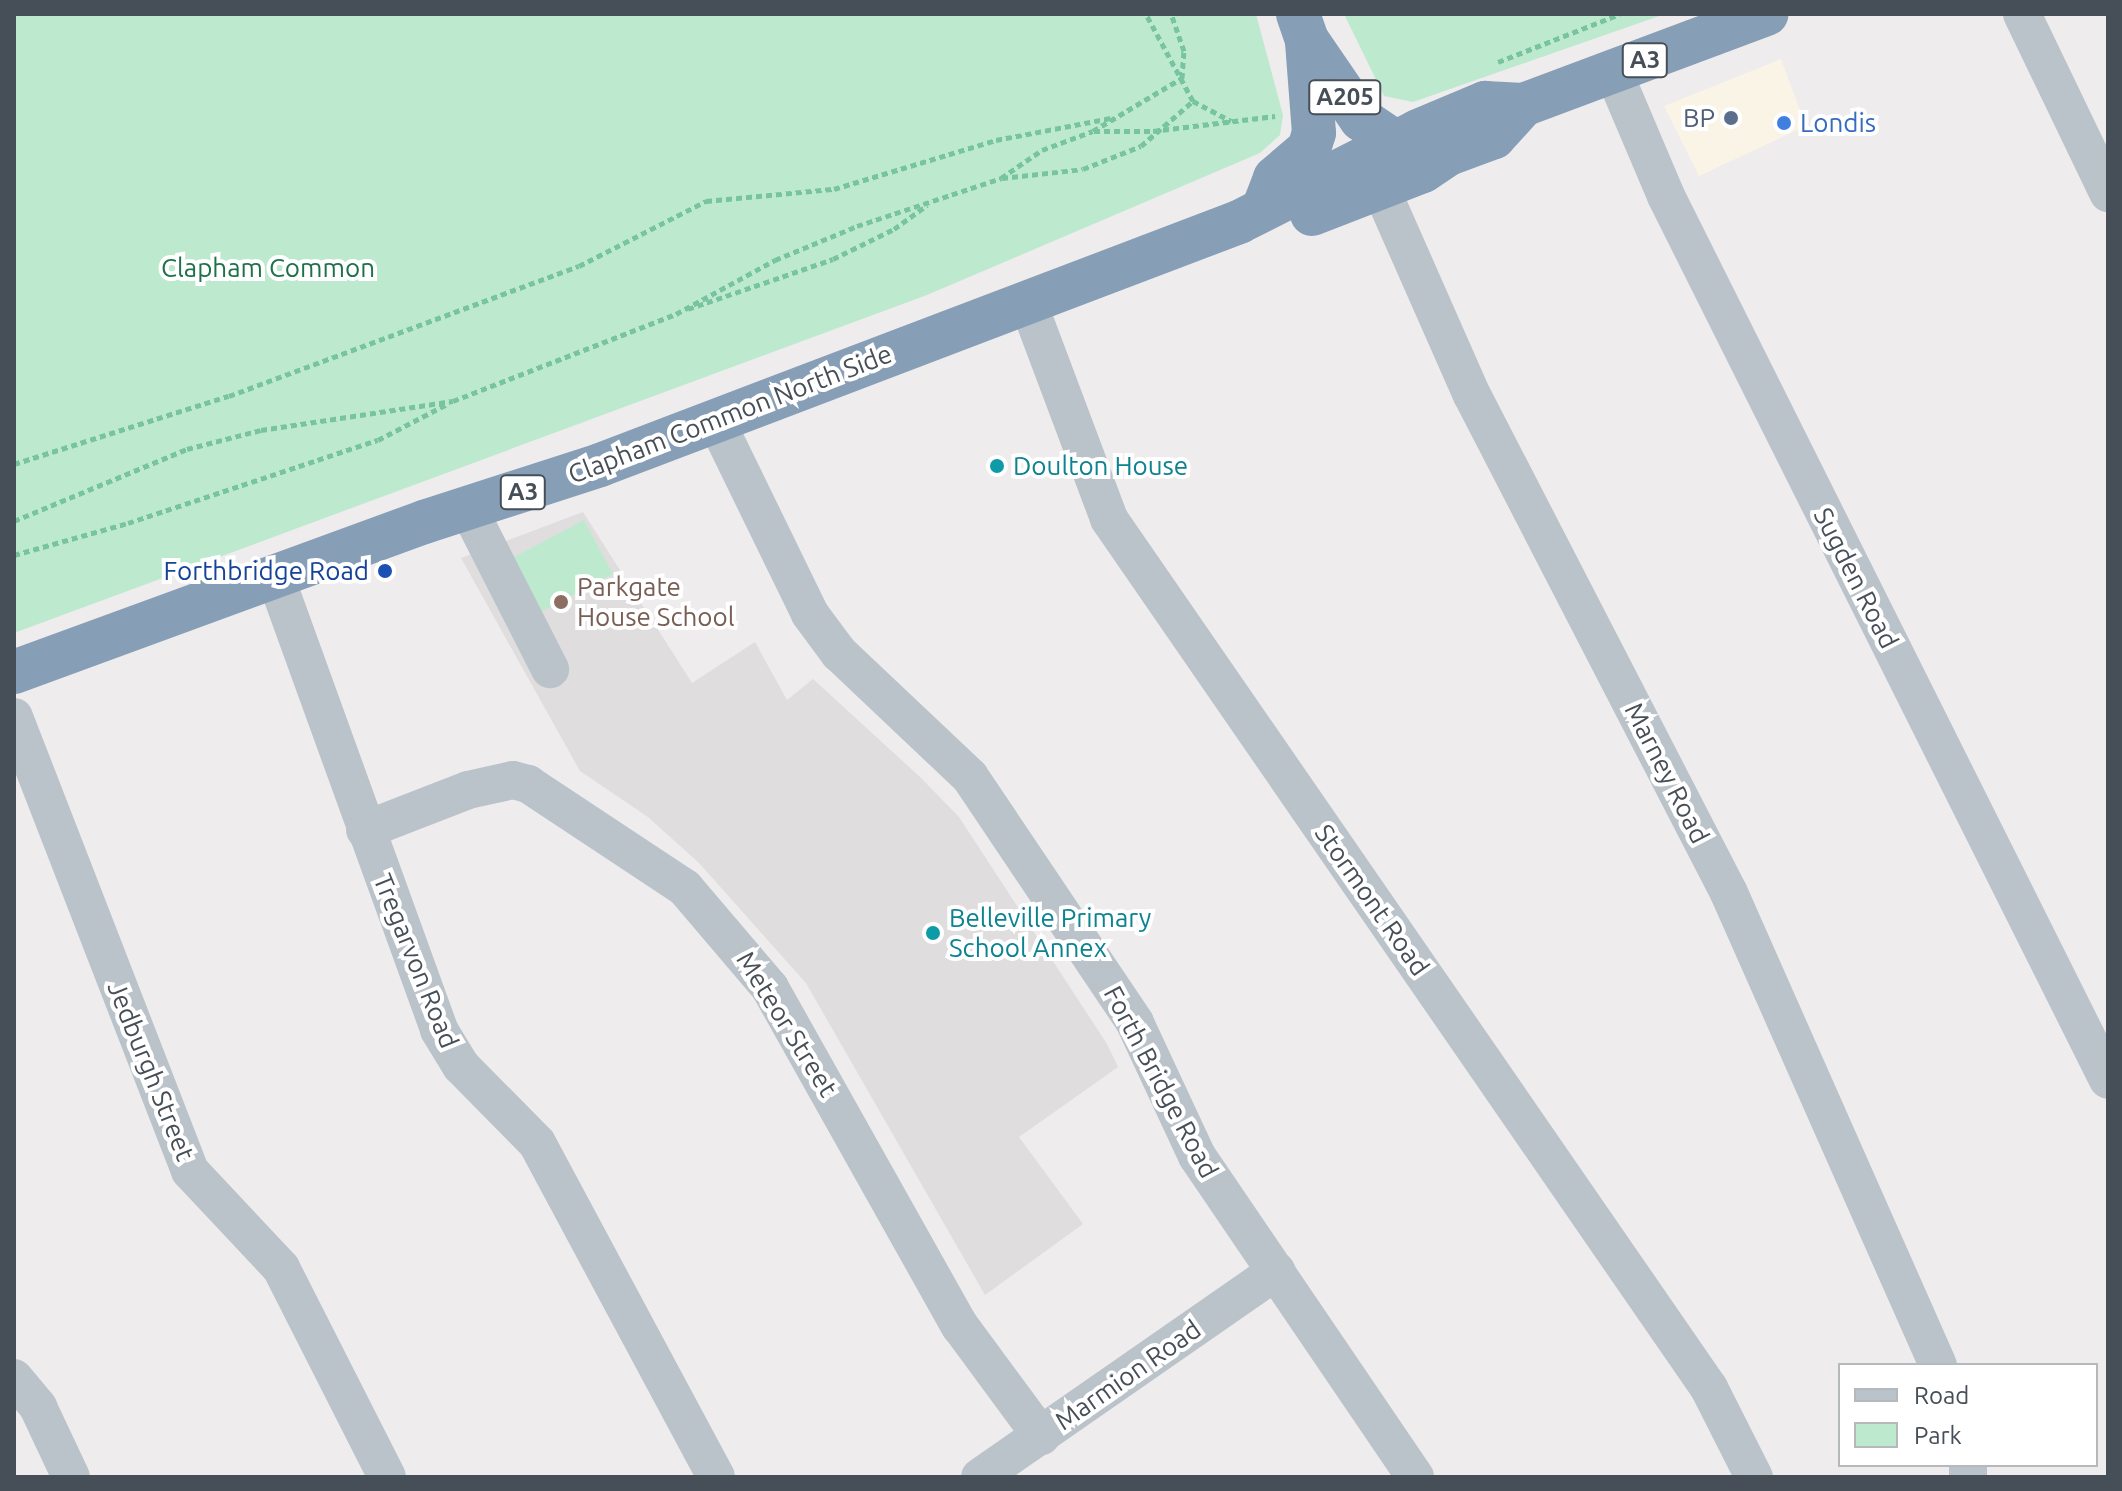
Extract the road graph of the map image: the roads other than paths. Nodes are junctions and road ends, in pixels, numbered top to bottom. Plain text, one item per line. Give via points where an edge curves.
1 (1767, 14) edge
2 (2022, 14) edge
3 (1302, 27) edge
4 (1613, 71) junction
5 (1523, 105) junction
6 (1395, 142) junction
7 (1448, 154) junction
8 (1381, 189) junction
9 (2108, 193) edge
10 (1262, 213) junction
11 (1028, 303) junction
12 (715, 419) junction
13 (468, 508) junction
14 (275, 576) junction
15 (550, 669) dead end
16 (14, 672) edge
17 (14, 717) edge
18 (365, 830) junction
19 (2108, 1080) edge
20 (1276, 1271) junction
21 (1937, 1363) edge
22 (14, 1378) edge
23 (1041, 1436) junction
24 (71, 1477) edge
25 (387, 1477) edge
26 (716, 1477) edge
27 (980, 1477) edge
28 (1415, 1477) edge
29 (1754, 1477) edge

1 - 4 highway, Clapham Common North Side / A3
2 - 9 street
3 - 6 highway, A205 via 1361,119
3 - 10 highway via 1314,133 1309,149 1275,178
4 - 5 highway, Clapham Common North Side / A3
4 - 19 street, Sugden Road via 1666,196
5 - 6 highway via 1485,103
5 - 7 highway, Clapham Common North Side / A3 via 1494,137
6 - 7 highway, A205
6 - 10 highway
7 - 8 highway, Clapham Common North Side / A3
8 - 10 highway, Clapham Common North Side / A3 via 1304,217
8 - 21 street, Marney Road via 1472,395 1729,893
10 - 11 highway, Clapham Common North Side / A3
11 - 12 highway, Clapham Common North Side / A3
11 - 29 street, Stormont Road via 1109,519 1709,1388
12 - 13 highway, Clapham Common North Side / A3
12 - 20 street, Forth Bridge Road via 810,614 839,653 970,777 1135,1023 1184,1133
13 - 14 highway, Clapham Common North Side / A3
13 - 15 street
14 - 16 highway, Clapham Common North Side / A3
14 - 18 street, Tregarvon Road
17 - 25 street, Jedburgh Street via 190,1171 281,1268
18 - 23 street, Meteor Street via 468,790 513,780 528,784 685,888 770,988 960,1326
18 - 26 street, Tregarvon Road via 449,1049 537,1143
20 - 23 street, Marmion Road
20 - 28 street, Forth Bridge Road
22 - 24 street via 38,1407
23 - 27 street, Marmion Road

